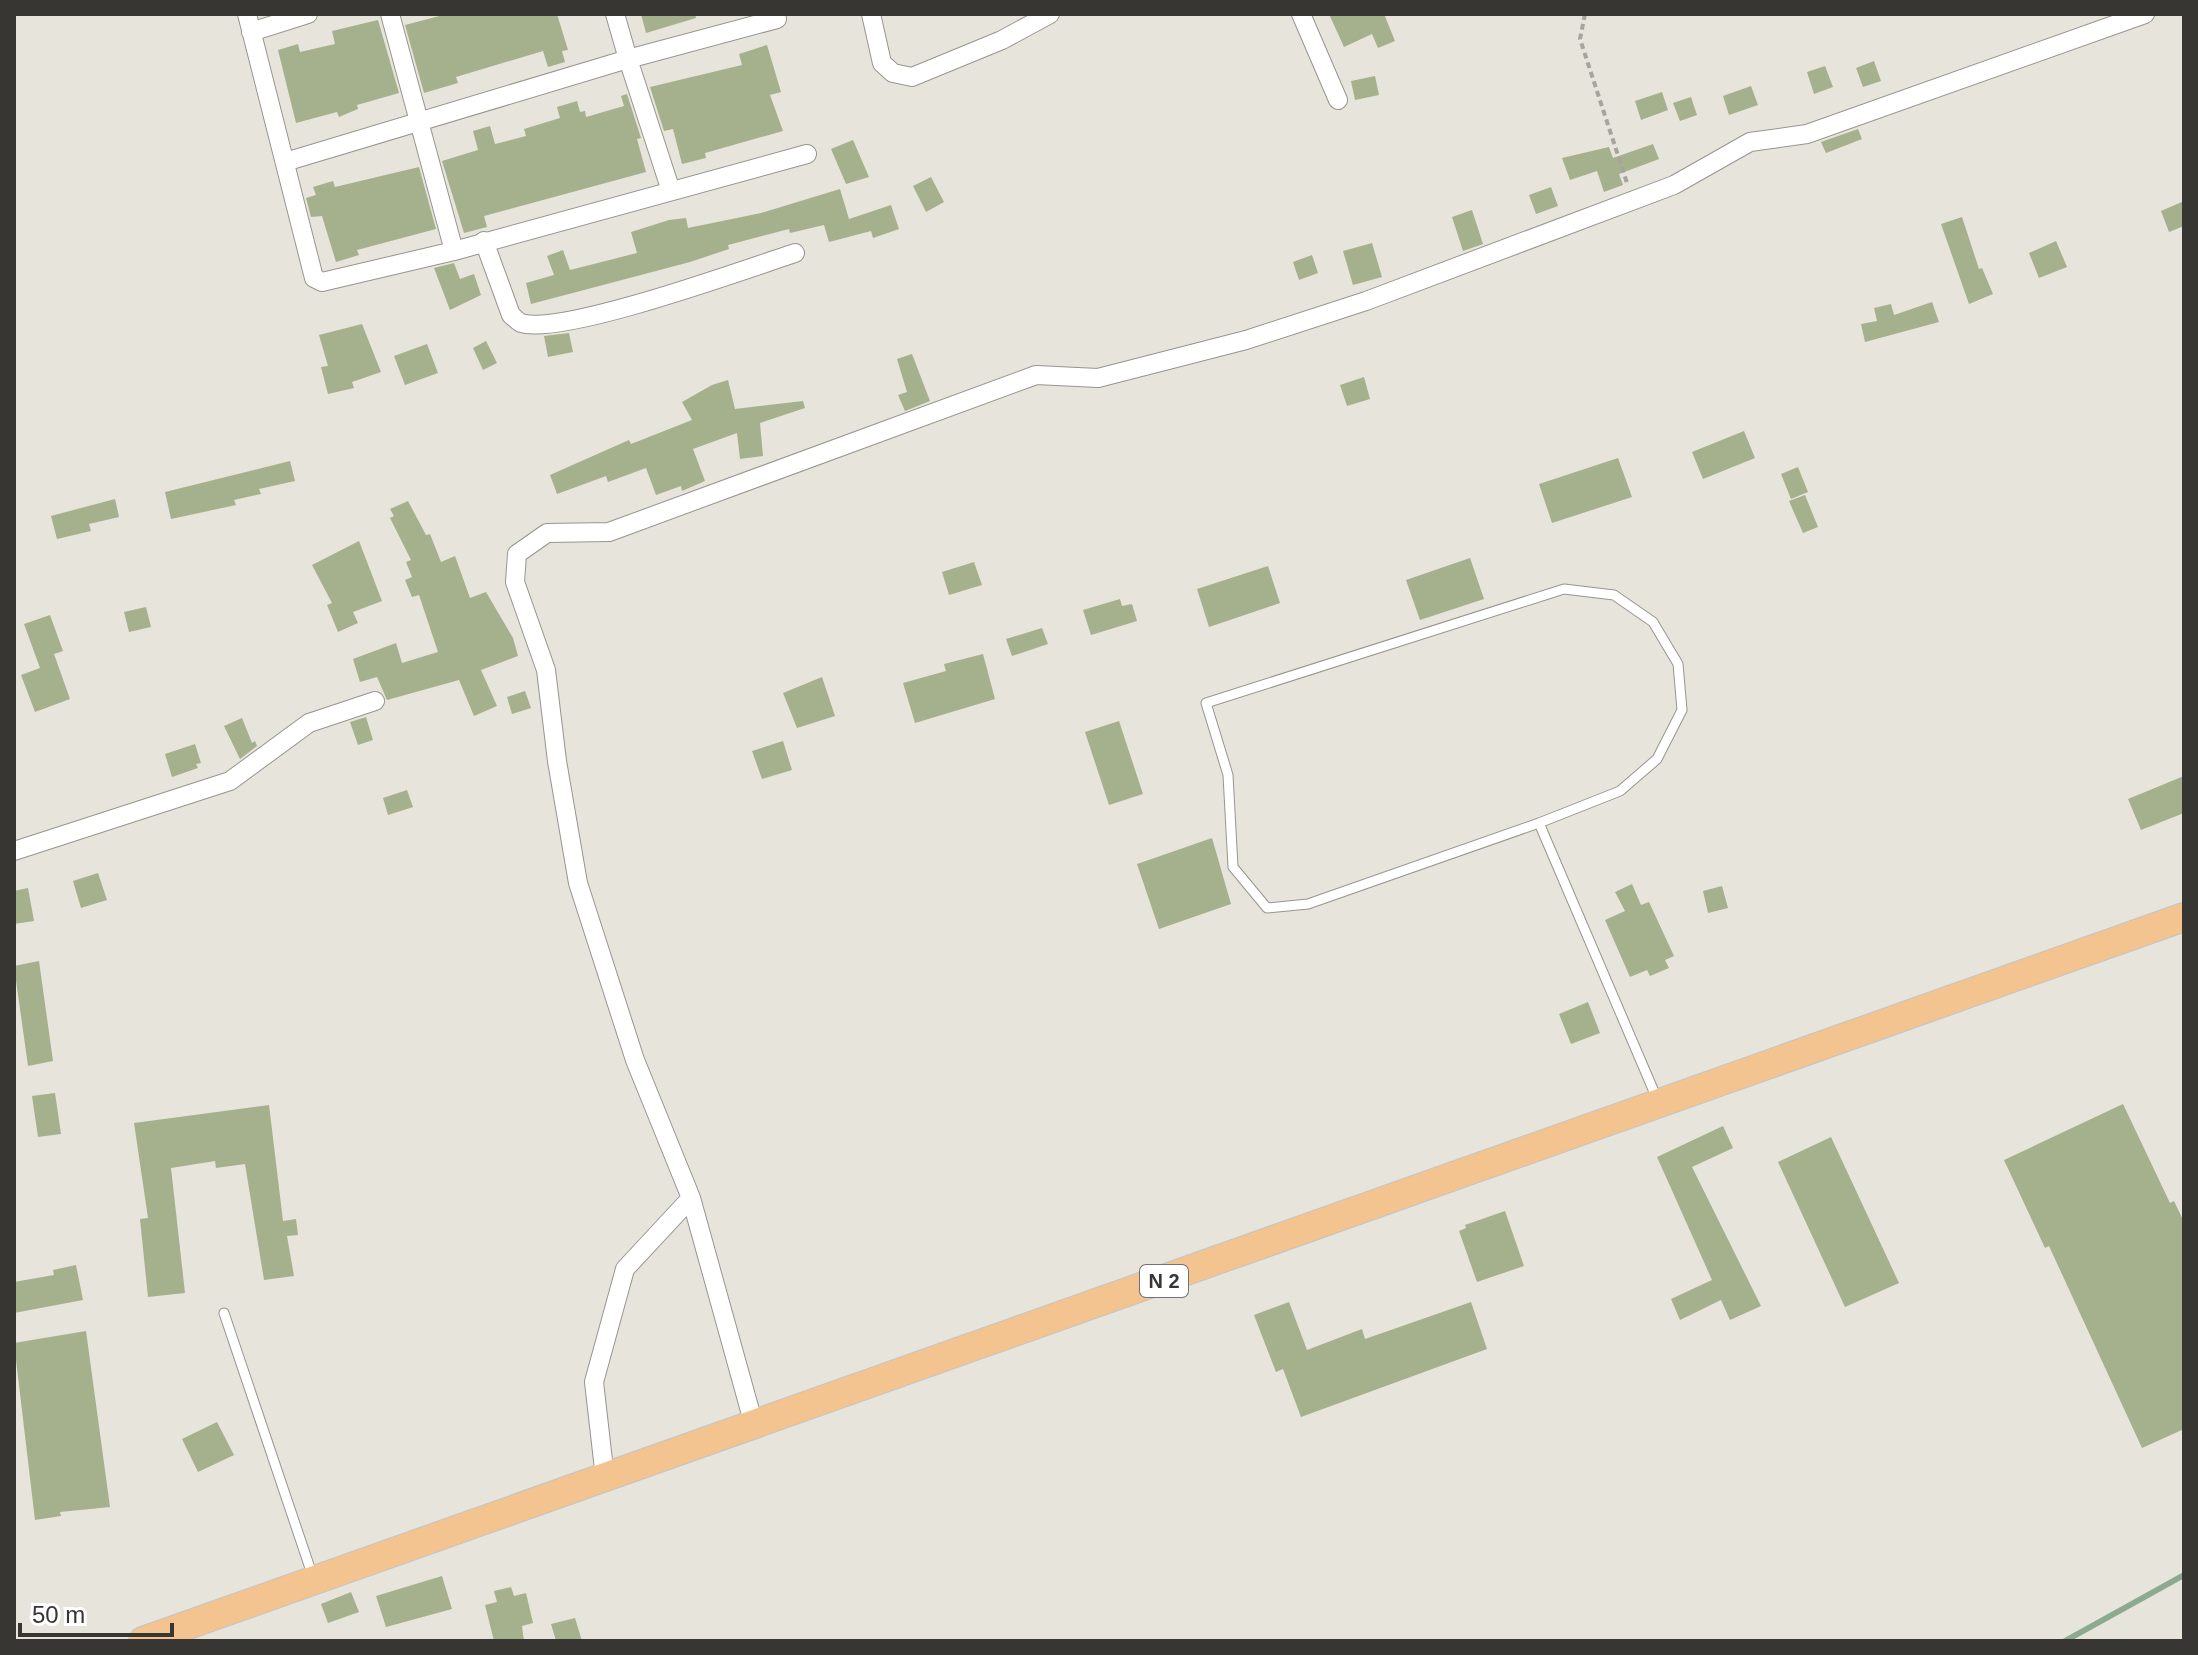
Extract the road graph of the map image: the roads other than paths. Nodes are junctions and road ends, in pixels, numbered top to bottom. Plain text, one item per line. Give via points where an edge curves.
1 (308, 14) edge
2 (390, 14) edge
3 (615, 14) edge
4 (871, 14) edge
5 (1050, 14) edge
6 (1301, 14) edge
7 (2145, 14) edge
8 (777, 19) dead end
9 (249, 23) edge
10 (628, 59) junction
11 (1338, 100) dead end
12 (417, 121) junction
13 (807, 154) dead end
14 (285, 162) junction
15 (671, 191) junction
16 (484, 241) junction
17 (454, 251) junction
18 (795, 253) dead end
19 (375, 701) dead end
20 (1539, 823) junction
21 (14, 851) edge
22 (2184, 917) edge
23 (1660, 1104) junction
24 (691, 1198) junction
25 (224, 1313) dead end
26 (754, 1425) junction
27 (605, 1478) junction
28 (314, 1580) junction
29 (143, 1641) edge

1 - 9 street
2 - 12 street
3 - 10 street
4 - 5 street via 882,63 893,73 912,77
6 - 11 street
7 - 24 street via 1807,134 1750,142 1674,185 1366,301 1246,340 1098,378 1036,375 609,532 547,533 517,554 515,582 546,670 578,883 635,1060
8 - 10 street
9 - 14 street
10 - 12 street
10 - 15 street
12 - 14 street
12 - 17 street
13 - 15 street
14 - 17 street via 314,278 335,281
15 - 16 street
16 - 17 street
16 - 18 street via 511,315 521,323 633,305
19 - 21 street via 309,723 230,781
20 - 20 lane via 1308,904 1267,908 1233,867 1228,775 1206,703 1564,589 1614,595 1653,622 1678,664 1682,710 1657,759 1620,791
20 - 23 lane
22 - 23 main road, N 2
23 - 26 main road, N 2
24 - 26 street
24 - 27 street via 625,1269 594,1382
25 - 28 lane
26 - 27 main road, N 2
27 - 28 main road, N 2
28 - 29 main road, N 2

